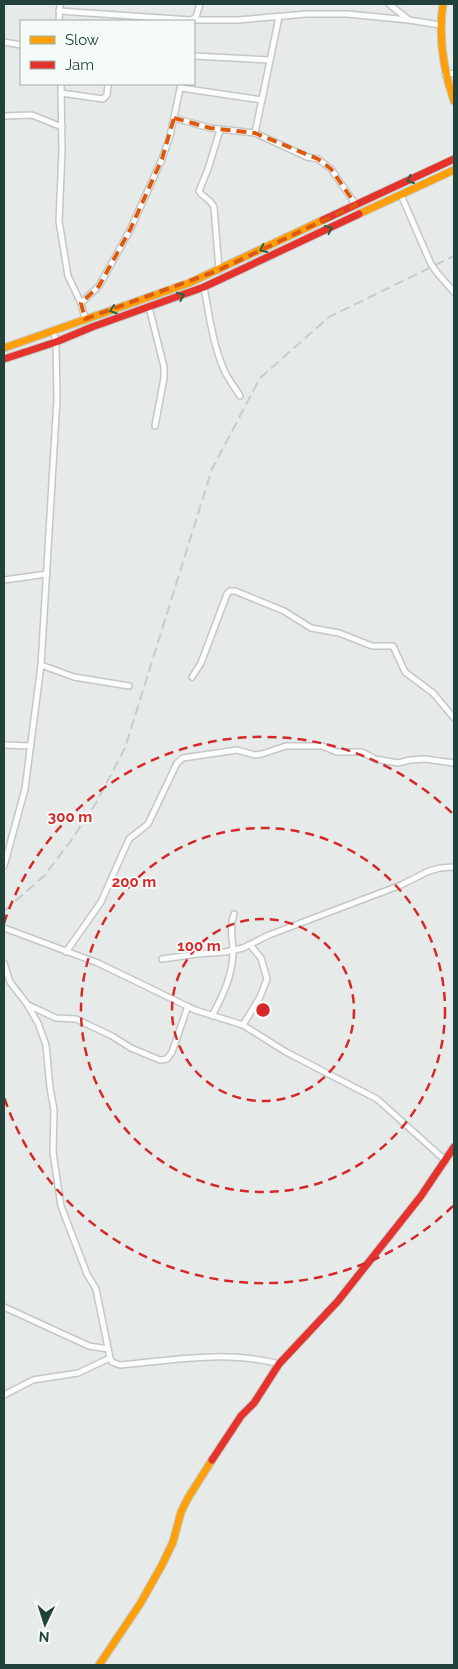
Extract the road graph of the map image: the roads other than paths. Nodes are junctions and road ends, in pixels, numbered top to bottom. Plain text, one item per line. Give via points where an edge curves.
1 (60, 4) edge
2 (200, 4) edge
3 (389, 4) edge
4 (443, 4) edge
5 (59, 11) junction
6 (111, 15) junction
7 (278, 17) junction
8 (59, 20) edge
9 (112, 20) edge
10 (178, 20) edge
11 (192, 20) edge
12 (409, 20) junction
13 (195, 21) edge
14 (440, 25) junction
15 (4, 42) edge
16 (20, 45) edge
17 (195, 56) edge
18 (270, 60) junction
19 (454, 73) edge
20 (445, 75) junction
21 (61, 85) edge
22 (108, 85) edge
23 (181, 86) edge
24 (61, 93) junction
25 (262, 100) junction
26 (454, 101) edge
27 (4, 116) edge
28 (174, 118) junction
29 (62, 127) junction
30 (220, 130) junction
31 (256, 133) junction
32 (454, 155) edge
33 (454, 159) edge
34 (442, 165) junction
35 (454, 170) edge
36 (400, 195) junction
37 (356, 205) junction
38 (219, 270) junction
39 (204, 287) junction
40 (454, 292) edge
41 (80, 303) junction
42 (149, 307) junction
43 (85, 319) junction
44 (53, 330) junction
45 (56, 342) junction
46 (4, 348) edge
47 (4, 359) edge
48 (240, 396) dead end
49 (155, 426) dead end
50 (47, 574) junction
51 (4, 580) edge
52 (41, 666) junction
53 (192, 677) dead end
54 (129, 686) dead end
55 (454, 718) edge
56 (4, 745) edge
57 (31, 746) junction
58 (454, 763) edge
59 (4, 866) edge
60 (454, 867) edge
61 (234, 914) dead end
62 (4, 928) edge
63 (251, 946) junction
64 (233, 951) junction
65 (66, 952) junction
66 (162, 959) dead end
67 (4, 963) edge
68 (27, 1004) junction
69 (188, 1006) junction
70 (212, 1016) junction
71 (243, 1025) junction
72 (454, 1147) edge
73 (446, 1161) junction
74 (4, 1308) edge
75 (108, 1349) junction
76 (110, 1358) junction
77 (279, 1364) junction
78 (4, 1395) edge
79 (99, 1665) edge

1 - 5 street
2 - 11 street
3 - 12 street
4 - 14 main road
5 - 6 street
5 - 8 street
6 - 9 street
6 - 10 street
7 - 12 street via 347,14
7 - 13 street
7 - 18 street
12 - 14 street
14 - 20 main road
15 - 16 street
17 - 18 street
18 - 25 street
19 - 20 street
20 - 26 main road
21 - 24 street
22 - 24 street via 103,99
23 - 25 street
23 - 28 street
24 - 29 street
25 - 31 street
27 - 29 street via 32,115
28 - 30 street
28 - 41 street via 162,159 130,230 99,286
29 - 41 street via 60,236 68,276
30 - 31 street
30 - 38 street via 199,191 214,207
31 - 37 street via 326,164
32 - 34 main road
33 - 34 main road
34 -> 37 main road
35 - 36 main road
39 -> 36 main road
36 - 40 street via 431,264
37 -> 38 main road
38 -> 43 main road via 158,295
42 -> 39 main road
39 - 48 street via 215,342 226,373
41 - 43 street
42 - 45 main road
42 - 49 street via 164,367
43 - 44 main road
44 - 45 street
44 - 46 main road
45 - 47 main road
45 - 50 street via 58,399
50 - 51 street
50 - 52 street
52 - 54 street via 74,677
52 - 57 street
53 - 55 street via 202,663 227,594 236,591 284,611 311,628 339,633 372,646 393,646 406,672 433,693
56 - 57 street
57 - 59 street via 25,789
58 - 65 street via 426,759 398,763 375,759 362,752 337,752 322,746 286,746 262,754 237,750 183,758 179,760 148,824 130,839 101,902
60 - 63 street via 429,871 401,885 268,935
61 - 64 street via 231,932
62 - 65 street
63 - 64 street
63 - 71 street via 261,958 267,979
64 - 66 street
64 - 70 street via 228,985
65 - 69 street via 98,963
67 - 68 street via 10,982
68 - 69 street via 56,1018 76,1019 160,1060 172,1052
68 - 75 street via 38,1023 48,1055 55,1116 53,1152 62,1206 87,1274 96,1289
69 - 70 street
70 - 71 street
71 - 73 street via 286,1052 377,1099
72 - 73 main road
73 - 77 main road via 338,1302
74 - 75 street via 89,1346
75 - 76 street
76 - 77 street via 120,1365 226,1356
76 - 78 street via 78,1373 33,1380
77 - 79 main road via 188,1498 162,1565

